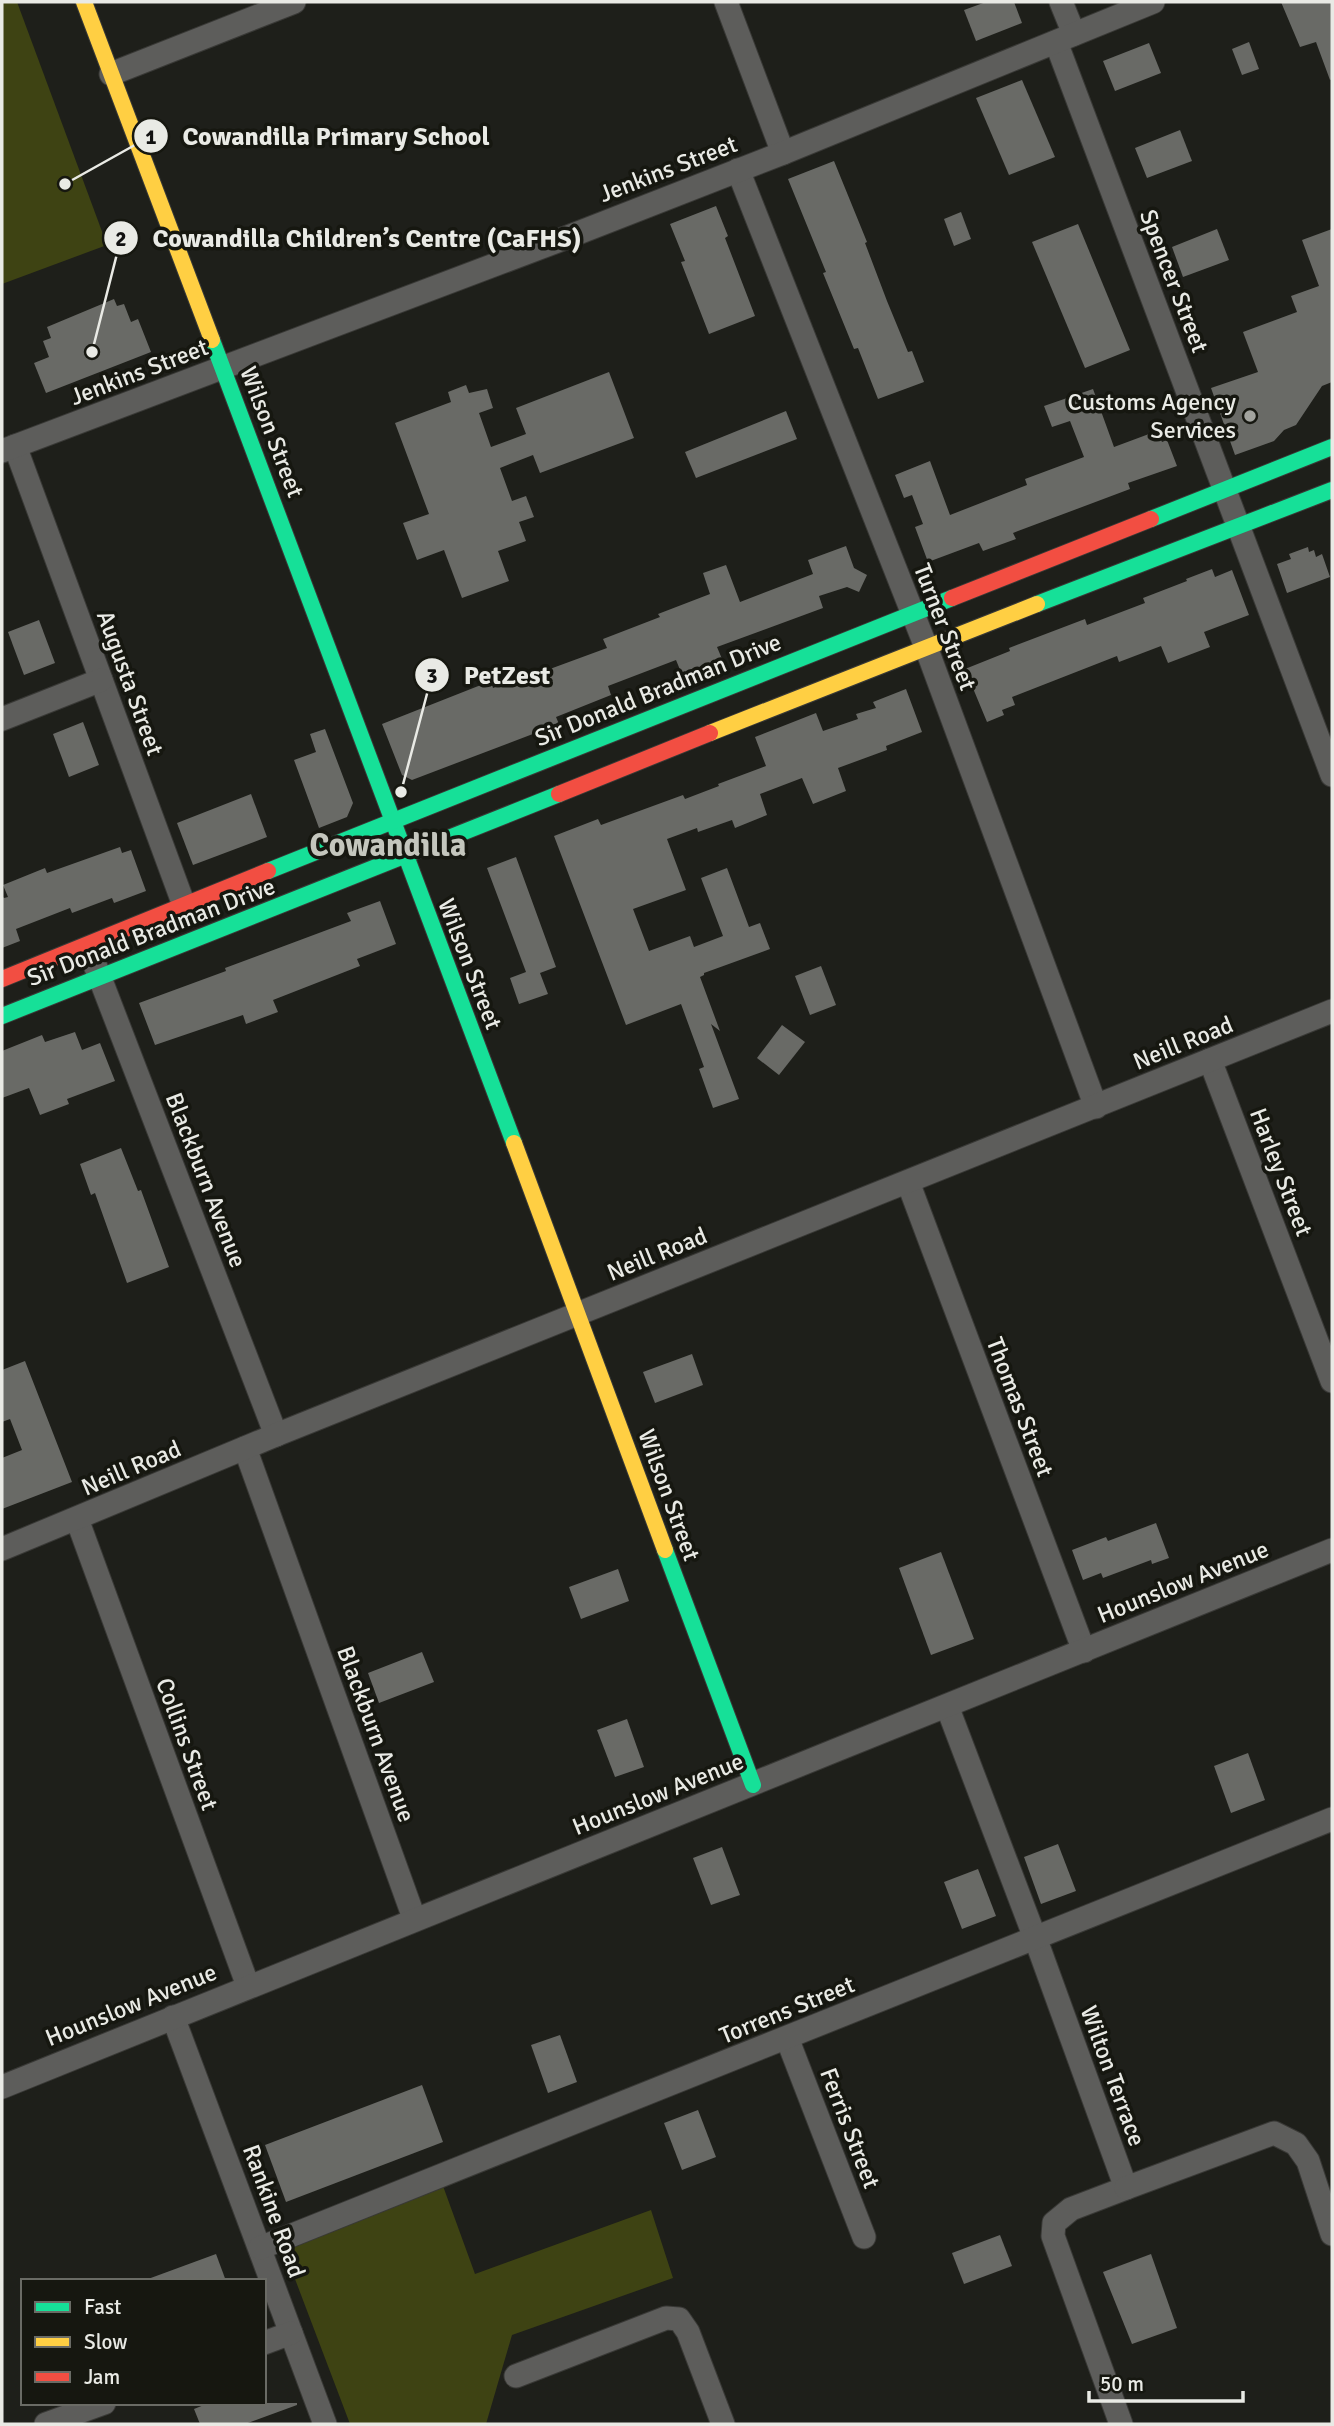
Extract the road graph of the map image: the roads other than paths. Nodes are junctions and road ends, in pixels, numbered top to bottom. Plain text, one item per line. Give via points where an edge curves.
1 (84, 2) edge
2 (294, 2) edge
3 (726, 2) edge
4 (1061, 2) edge
5 (1153, 2) edge
6 (1065, 38) junction
7 (111, 74) junction
8 (783, 153) junction
9 (738, 170) junction
10 (223, 368) junction
11 (1332, 447) edge
12 (8, 449) edge
13 (1225, 490) junction
14 (1332, 490) edge
15 (1239, 527) junction
16 (912, 614) junction
17 (926, 648) junction
18 (101, 680) junction
19 (2, 719) edge
20 (1332, 775) edge
21 (393, 820) junction
22 (406, 856) junction
23 (184, 905) junction
24 (197, 939) junction
25 (87, 943) junction
26 (99, 976) junction
27 (2, 979) edge
28 (1332, 1011) edge
29 (2, 1016) edge
30 (1210, 1060) junction
31 (1096, 1107) junction
32 (908, 1182) junction
33 (577, 1314) junction
34 (1332, 1381) edge
35 (276, 1435) junction
36 (245, 1448) junction
37 (77, 1519) junction
38 (2, 1549) edge
39 (1332, 1550) edge
40 (1084, 1650) junction
41 (947, 1706) junction
42 (753, 1785) junction
43 (1332, 1819) edge
44 (414, 1918) junction
45 (1035, 1938) junction
46 (248, 1986) junction
47 (173, 2017) junction
48 (787, 2038) junction
49 (2, 2087) edge
50 (1126, 2188) junction
51 (1332, 2234) edge
52 (864, 2237) dead end
53 (260, 2248) junction
54 (291, 2333) junction
55 (266, 2342) edge
56 (516, 2376) dead end
57 (98, 2405) edge
58 (46, 2424) edge
59 (325, 2424) edge
60 (723, 2424) edge
61 (1121, 2424) edge

1 - 7 main road, Wilson Street
2 - 7 street
3 - 8 street
4 - 6 street, Spencer Street
5 - 6 street, Jenkins Street
6 - 8 street, Jenkins Street
6 - 13 street, Spencer Street
7 - 10 main road, Wilson Street
8 - 9 street, Jenkins Street
9 - 10 street, Jenkins Street
9 - 16 street, Turner Street
10 - 12 street, Jenkins Street
10 - 21 main road, Wilson Street
11 - 13 main road, Sir Donald Bradman Drive
12 - 18 street, Augusta Street
13 - 15 street, Spencer Street
13 - 16 main road, Sir Donald Bradman Drive
14 - 15 main road, Sir Donald Bradman Drive
15 - 17 main road, Sir Donald Bradman Drive
15 - 20 street, Spencer Street
16 - 17 street, Turner Street
16 - 21 main road, Sir Donald Bradman Drive
17 - 22 main road, Sir Donald Bradman Drive
17 - 31 street, Turner Street
18 - 19 street
18 - 23 street, Augusta Street
21 - 22 main road, Wilson Street
21 - 23 main road, Sir Donald Bradman Drive
22 - 24 main road, Sir Donald Bradman Drive
22 - 33 main road, Wilson Street
23 - 24 street, Augusta Street
23 - 25 main road, Sir Donald Bradman Drive
24 - 26 main road, Sir Donald Bradman Drive
25 - 26 street, Blackburn Avenue
25 - 27 main road, Sir Donald Bradman Drive
26 - 29 main road, Sir Donald Bradman Drive
26 - 35 street, Blackburn Avenue
28 - 30 street, Neill Road
30 - 31 street, Neill Road
30 - 34 street, Harley Street
31 - 32 street, Neill Road
32 - 33 street, Neill Road
32 - 40 street, Thomas Street
33 - 35 street, Neill Road
33 - 42 main road, Wilson Street
35 - 36 street, Neill Road
36 - 37 street, Neill Road
36 - 44 street, Blackburn Avenue
37 - 38 street, Neill Road
37 - 46 street, Collins Street
39 - 40 street, Hounslow Avenue
40 - 41 street, Hounslow Avenue
41 - 42 street, Hounslow Avenue
41 - 45 street, Wilton Terrace
42 - 44 street, Hounslow Avenue
43 - 45 street, Torrens Street
44 - 46 street, Hounslow Avenue
45 - 48 street, Torrens Street
45 - 50 street, Wilton Terrace
46 - 47 street, Hounslow Avenue
47 - 49 street, Hounslow Avenue
47 - 53 street, Rankine Road
48 - 52 street, Ferris Street
48 - 53 street, Torrens Street
50 - 51 street via 1274,2133 1296,2144 1308,2161
50 - 61 street via 1071,2209 1054,2222 1053,2236
53 - 54 street, Rankine Road
54 - 55 street
54 - 59 street, Rankine Road
56 - 60 street via 666,2318 679,2319
57 - 58 street

